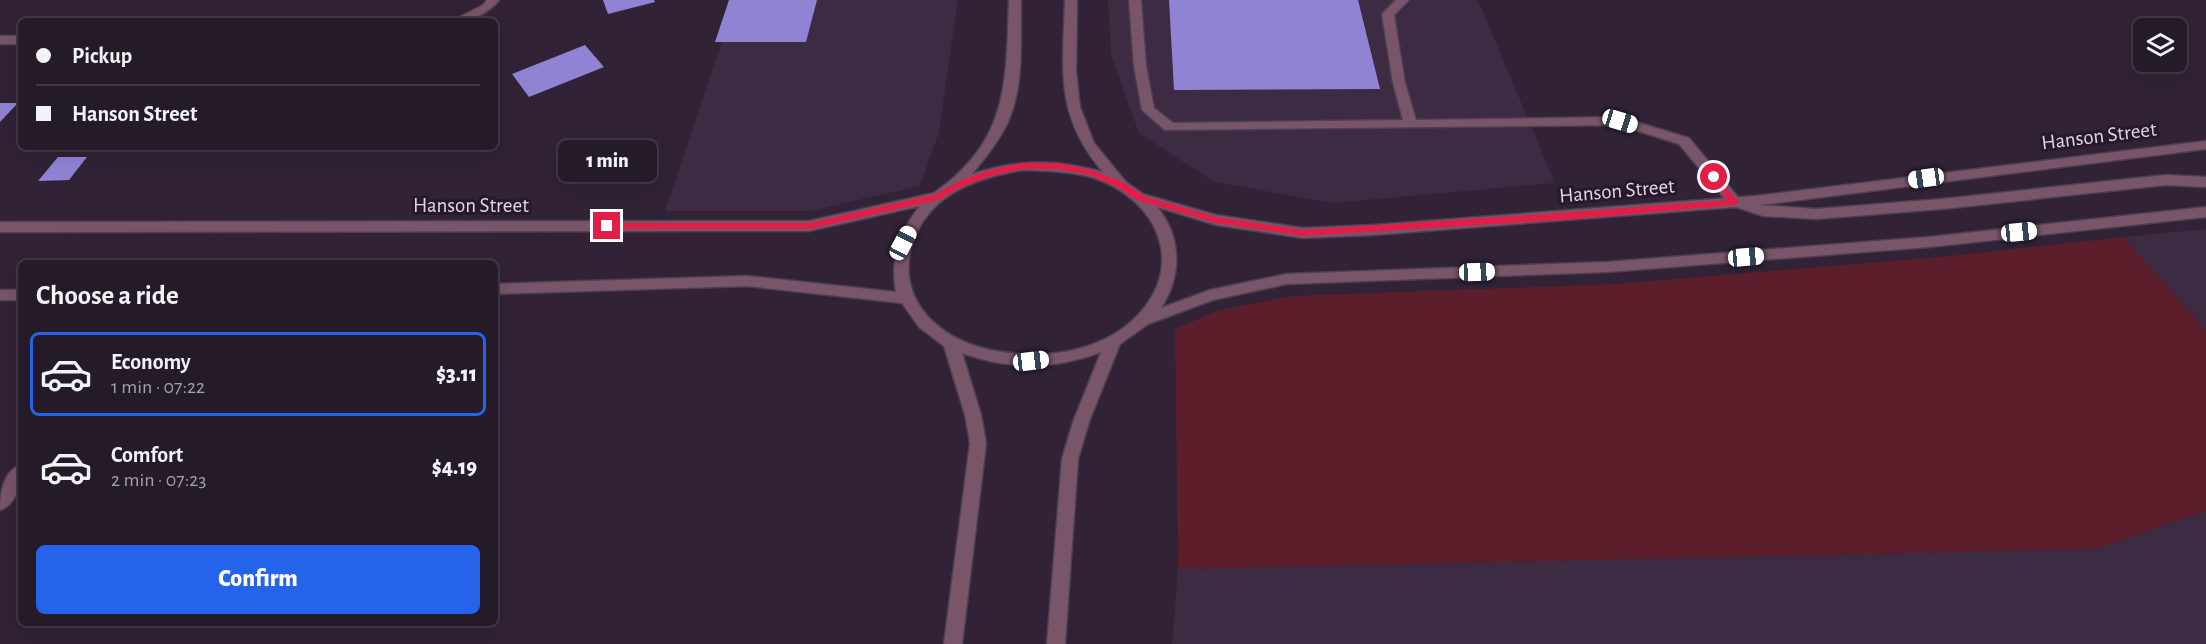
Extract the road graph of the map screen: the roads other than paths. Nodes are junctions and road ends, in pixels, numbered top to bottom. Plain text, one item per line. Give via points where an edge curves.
1 (493, 0) edge
2 (1015, 0) edge
3 (1071, 0) edge
4 (1135, 0) edge
5 (1403, 0) edge
6 (464, 18) edge
7 (0, 40) edge
8 (18, 40) edge
9 (1411, 124) junction
10 (2206, 145) edge
11 (2206, 182) edge
12 (956, 186) junction
13 (1122, 186) junction
14 (938, 197) junction
15 (1141, 198) junction
16 (1735, 202) junction
17 (2206, 212) edge
18 (0, 227) edge
19 (498, 289) edge
20 (0, 295) edge
21 (18, 296) edge
22 (906, 298) junction
23 (1144, 320) junction
24 (951, 342) junction
25 (1113, 342) junction
26 (18, 476) edge
27 (0, 503) edge
28 (953, 644) edge
29 (1056, 644) edge

1 - 6 street
2 - 12 street via 1010,88 1004,116
3 - 13 street via 1075,113 1086,140
4 - 9 street via 1148,110 1170,127
5 - 9 street via 1388,14 1398,83
7 - 8 street
9 - 16 street via 1620,121 1684,141
10 - 16 street, Hanson Street
11 - 16 street via 2166,180 1816,214 1763,212
12 - 13 street, Hanson Street via 988,173 1022,166 1058,166 1092,173
12 - 14 street, Hanson Street
13 - 15 street, Hanson Street
14 - 18 street, Hanson Street via 809,226
14 - 22 street, Hanson Street via 916,218 903,243 899,270
15 - 16 street, Hanson Street via 1216,220 1303,233
15 - 23 street, Hanson Street via 1160,219 1170,243 1171,261 1162,296
17 - 23 street, Hanson Street via 1929,242 1619,266 1287,279 1210,295
19 - 22 street via 747,281
20 - 21 street
22 - 24 street, Hanson Street via 923,322
23 - 25 street, Hanson Street
24 - 25 street, Hanson Street via 988,356 1031,361 1074,356
24 - 28 street via 974,415 978,443
25 - 29 street via 1070,459
26 - 27 street

